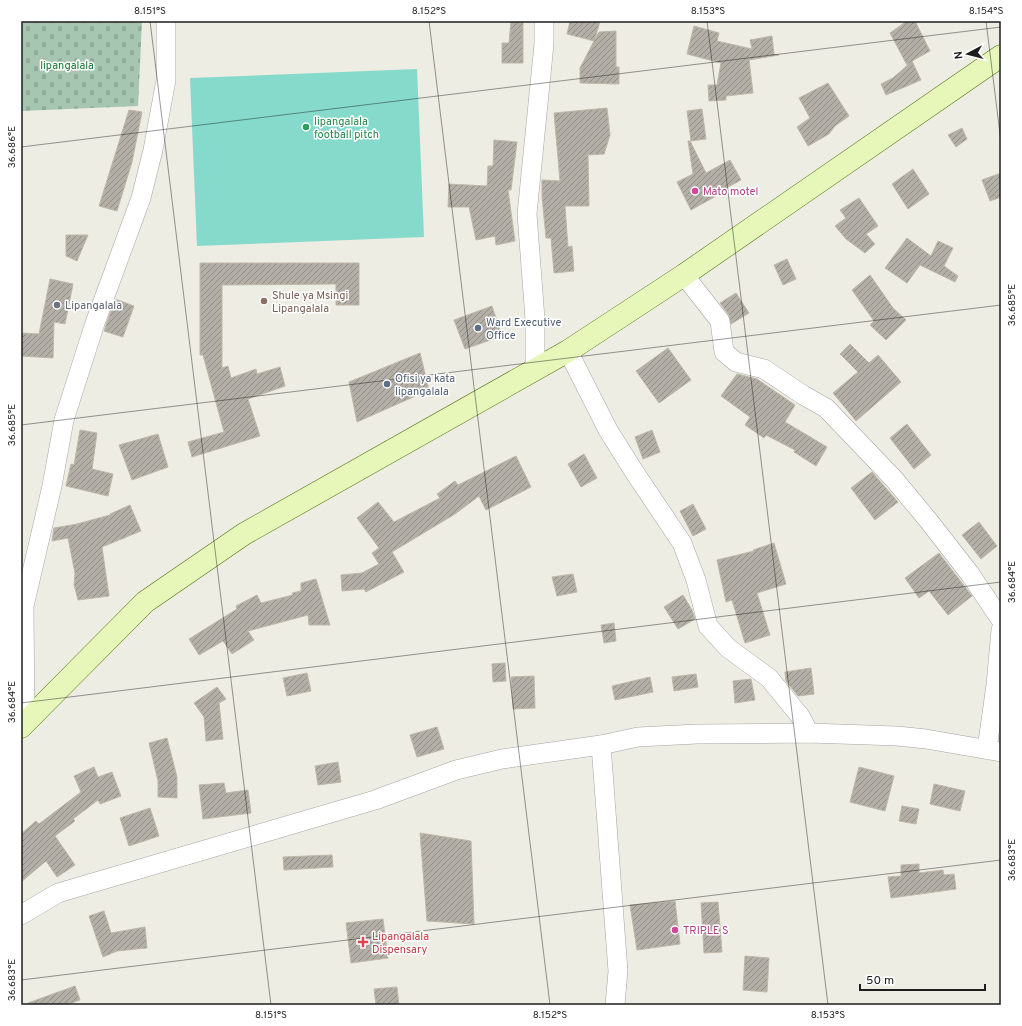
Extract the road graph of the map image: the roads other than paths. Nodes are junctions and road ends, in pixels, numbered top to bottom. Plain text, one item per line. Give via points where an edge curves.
1 (166, 21) edge
2 (544, 21) edge
3 (1001, 56) edge
4 (684, 276) junction
5 (568, 351) junction
6 (535, 369) junction
7 (1001, 620) edge
8 (1001, 630) edge
9 (23, 725) edge
10 (809, 733) junction
11 (601, 745) junction
12 (994, 750) edge
13 (21, 915) edge
14 (615, 1005) edge

1 - 9 street via 166,80 153,150 141,198 94,323 64,420 52,486 24,606
2 - 6 street via 544,44 527,214 535,319
3 - 4 main road
4 - 5 main road
4 - 7 street via 720,321 724,352 736,362 764,369 826,408 894,479 928,520 970,574
5 - 6 main road
5 - 10 street via 608,430 682,543 696,580 708,626 728,648 769,678 800,716
6 - 9 main road via 244,534 188,572 145,602
8 - 12 street
10 - 11 street via 668,735 638,737
10 - 12 street via 897,736
11 - 13 street via 502,759 456,770 375,800 58,894
11 - 14 street via 618,971

